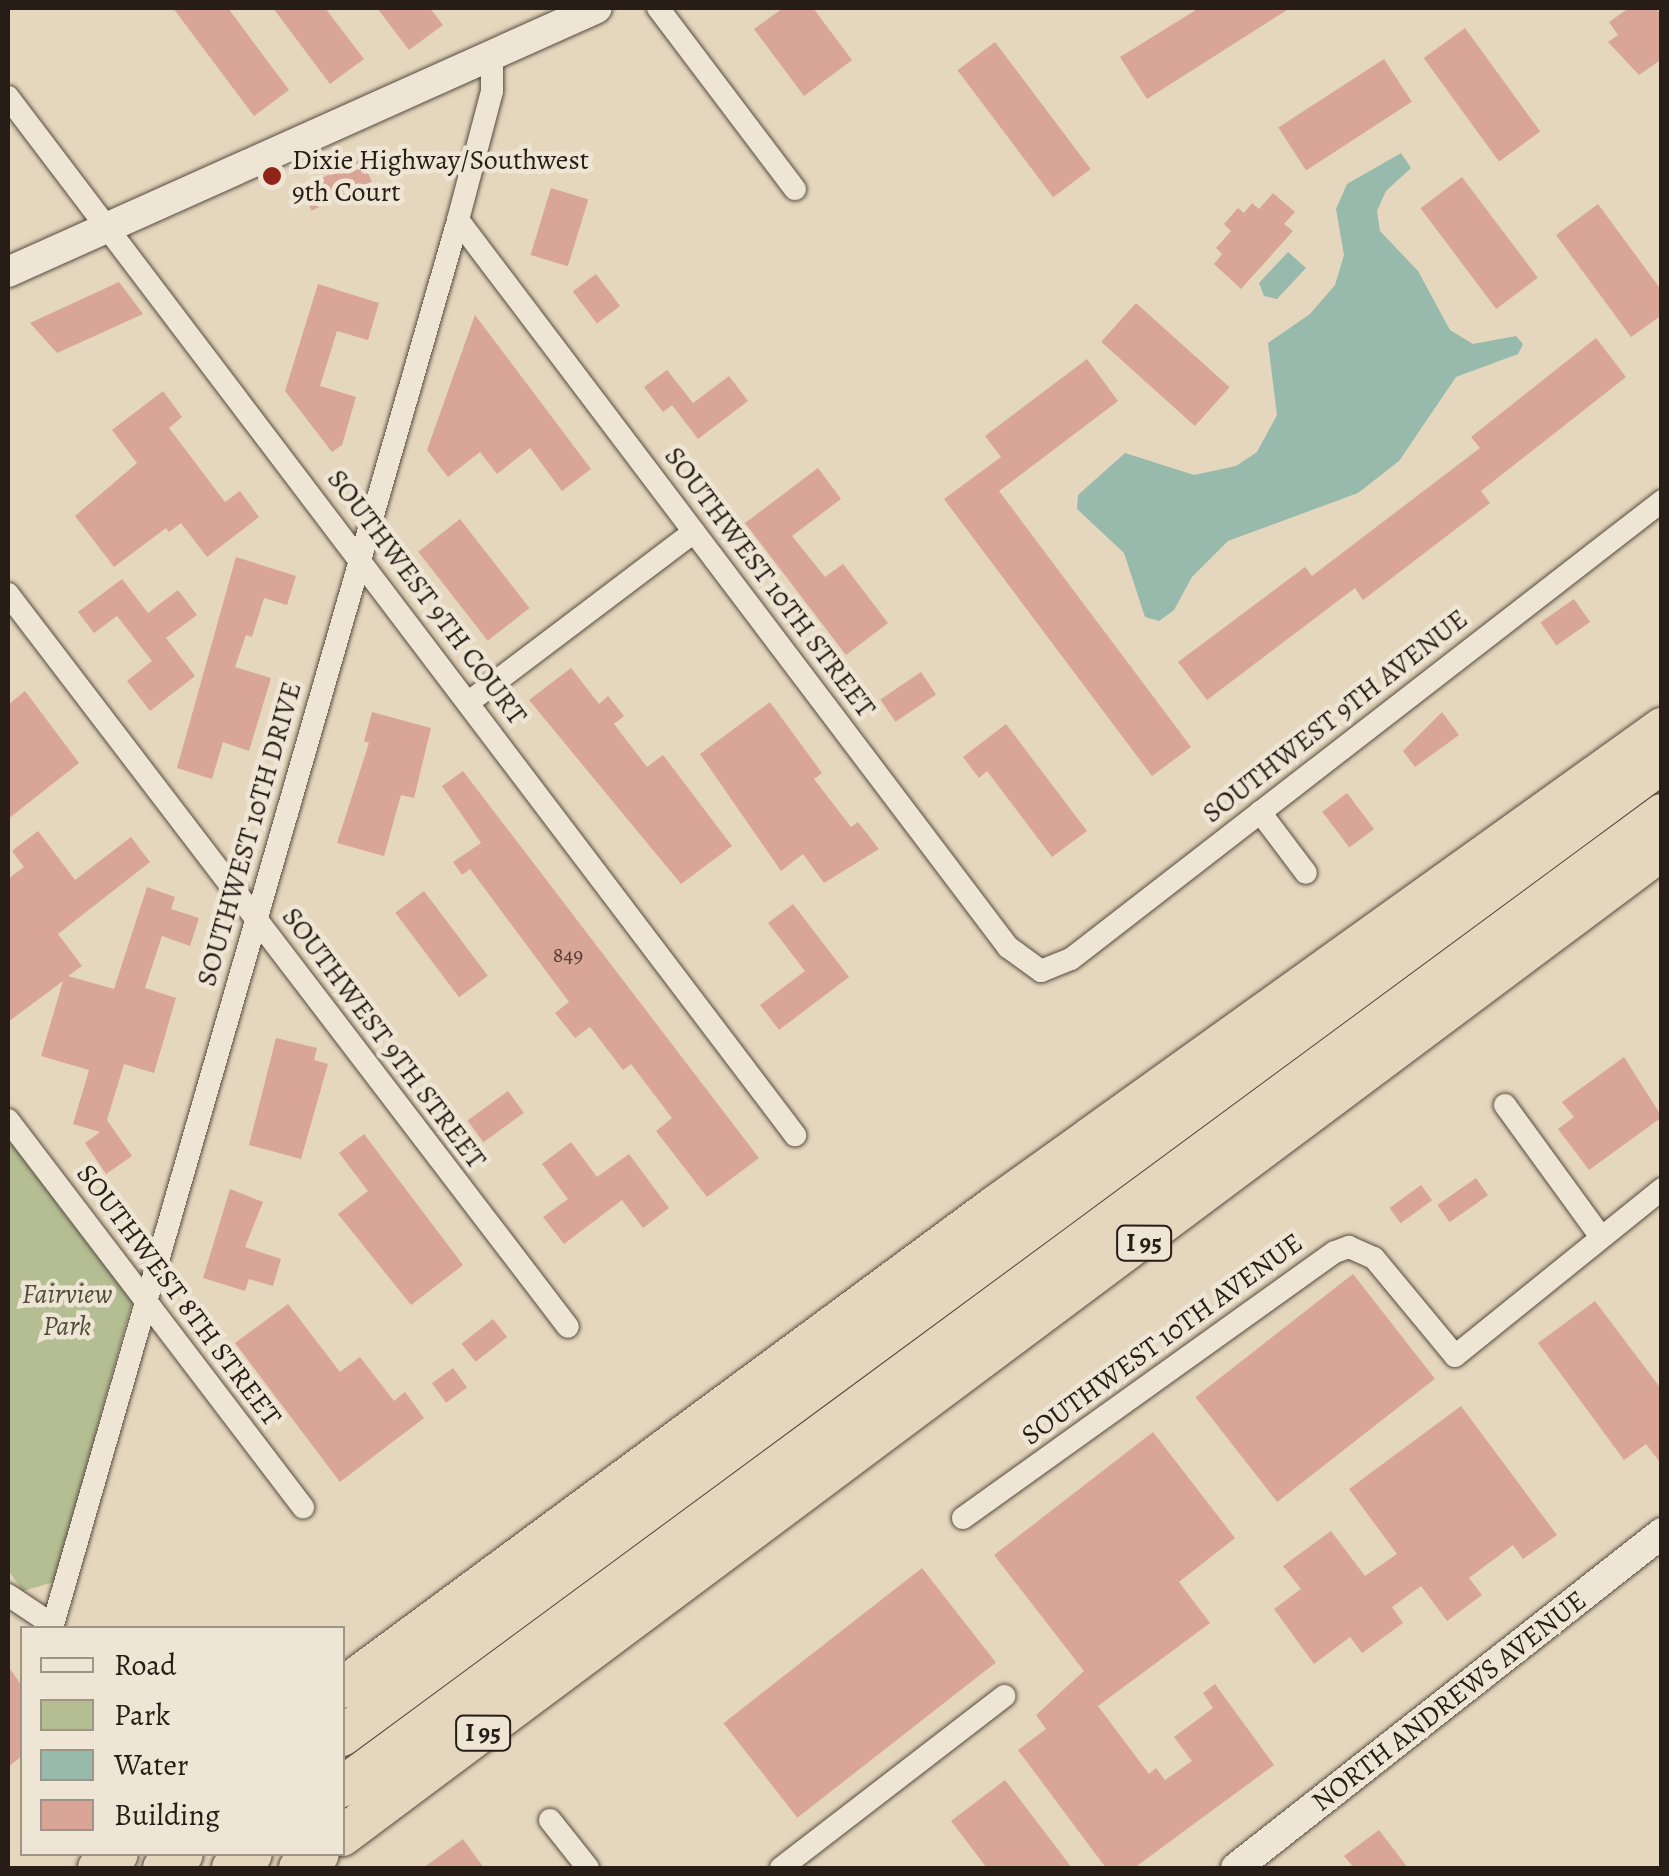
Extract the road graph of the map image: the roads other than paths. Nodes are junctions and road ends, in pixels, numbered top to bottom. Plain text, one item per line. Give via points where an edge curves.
1 (597, 8) edge
2 (658, 8) edge
3 (492, 54) junction
4 (8, 97) edge
5 (794, 189) dead end
6 (458, 220) junction
7 (106, 227) junction
8 (8, 272) edge
9 (1662, 501) edge
10 (694, 532) junction
11 (359, 558) junction
12 (8, 594) edge
13 (468, 702) junction
14 (1662, 728) edge
15 (1662, 763) edge
16 (1260, 812) junction
17 (1662, 814) edge
18 (1662, 850) edge
19 (1306, 873) dead end
20 (256, 921) junction
21 (1041, 971) joint
22 (1504, 1105) dead end
23 (8, 1120) edge
24 (795, 1134) dead end
25 (1662, 1189) edge
26 (1600, 1237) junction
27 (146, 1300) junction
28 (568, 1327) dead end
29 (303, 1507) dead end
30 (963, 1518) dead end
31 (1662, 1534) edge
32 (530, 1549) junction
33 (8, 1595) edge
34 (52, 1626) edge
35 (345, 1686) edge
36 (1004, 1696) dead end
37 (348, 1732) edge
38 (345, 1785) edge
39 (550, 1820) dead end
40 (345, 1834) edge
41 (588, 1868) edge
42 (782, 1868) edge
43 (1236, 1868) edge

1 - 3 main road
2 - 5 street
3 - 6 street, SOUTHWEST 10TH DRIVE via 492,91
3 - 7 main road
4 - 7 street, SOUTHWEST 9TH COURT
6 - 10 street, SOUTHWEST 10TH STREET
6 - 11 street, SOUTHWEST 10TH DRIVE
7 - 8 main road
7 - 11 street, SOUTHWEST 9TH COURT
9 - 16 street, SOUTHWEST 9TH AVENUE
10 - 13 street
10 - 21 street, SOUTHWEST 10TH STREET via 1008,947
11 - 13 street, SOUTHWEST 9TH COURT
11 - 20 street, SOUTHWEST 10TH DRIVE
12 - 20 street, SOUTHWEST 9TH STREET
13 - 24 street, SOUTHWEST 9TH COURT
14 - 32 highway
15 - 37 highway
16 - 19 street
16 - 21 street, SOUTHWEST 9TH AVENUE via 1071,959
17 - 38 highway
18 - 40 highway, I 95 via 1058,1308
20 - 27 street, SOUTHWEST 10TH DRIVE
20 - 28 street, SOUTHWEST 9TH STREET
22 - 26 street
23 - 27 street, SOUTHWEST 8TH STREET
25 - 26 street, SOUTHWEST 10TH AVENUE
26 - 30 street, SOUTHWEST 10TH AVENUE via 1455,1356 1374,1258 1348,1247 1335,1252
27 - 29 street, SOUTHWEST 8TH STREET
27 - 34 street, SOUTHWEST 10TH DRIVE
31 - 43 main road, NORTH ANDREWS AVENUE
32 - 35 highway
32 - 37 highway
33 - 34 street
36 - 42 street
39 - 41 street

